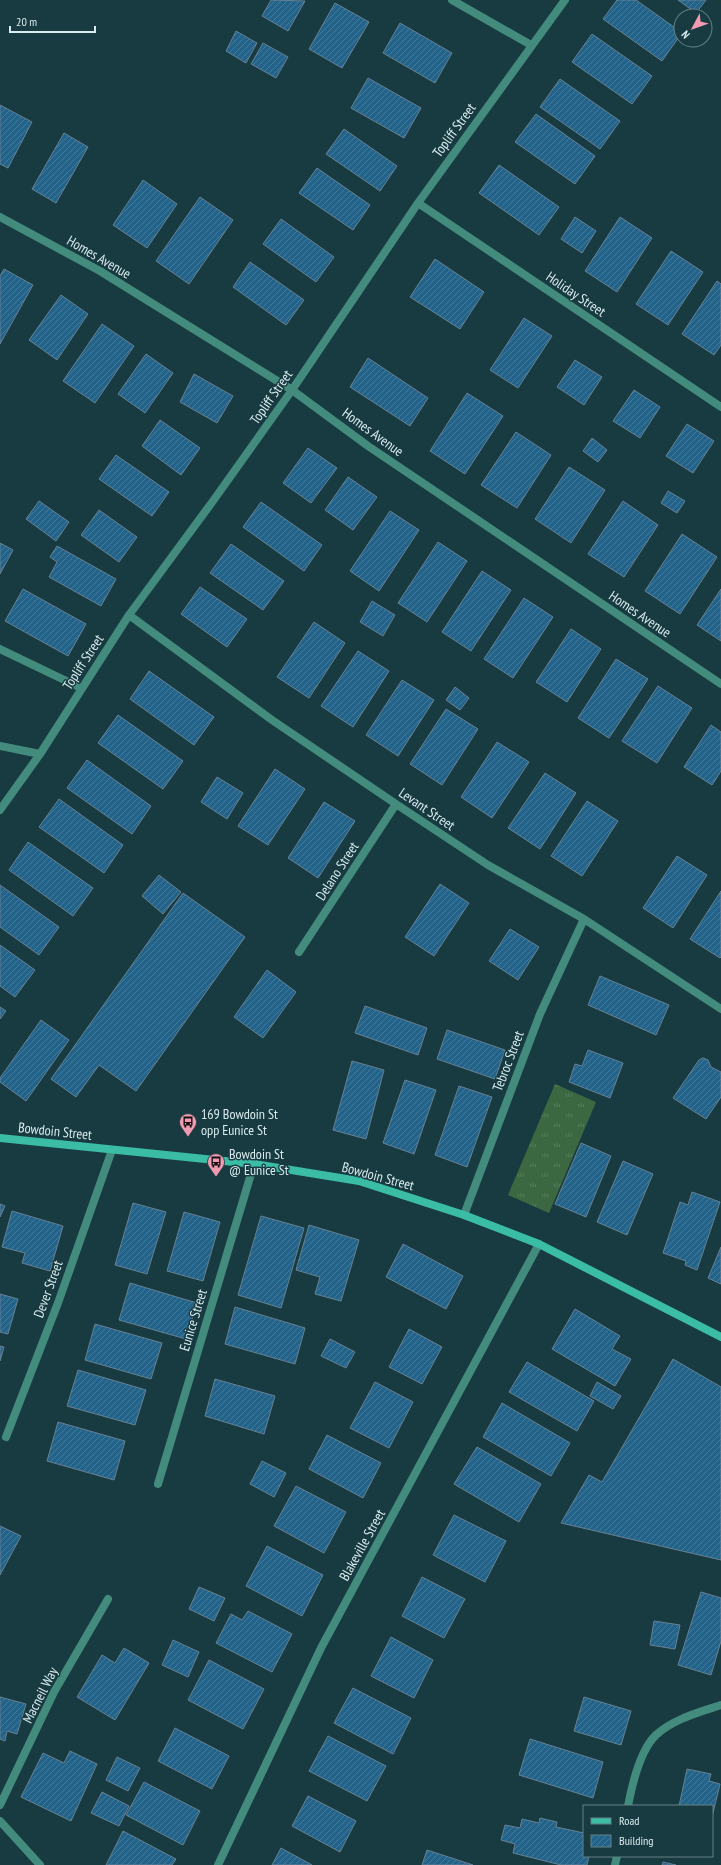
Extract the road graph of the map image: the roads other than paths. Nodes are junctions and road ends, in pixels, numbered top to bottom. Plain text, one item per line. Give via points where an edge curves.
1 (452, 0) edge
2 (565, 0) edge
3 (531, 45) junction
4 (418, 203) junction
5 (0, 217) edge
6 (292, 390) junction
7 (721, 406) edge
8 (129, 615) junction
9 (0, 648) edge
10 (721, 684) edge
11 (81, 688) junction
12 (0, 746) edge
13 (40, 754) junction
14 (396, 804) junction
15 (0, 810) edge
16 (584, 920) junction
17 (299, 952) dead end
18 (721, 1009) edge
19 (0, 1138) edge
20 (112, 1150) junction
21 (254, 1164) junction
22 (464, 1215) junction
23 (539, 1244) junction
24 (721, 1337) edge
25 (6, 1437) dead end
26 (158, 1484) dead end
27 (108, 1599) dead end
28 (721, 1705) edge
29 (0, 1805) edge
30 (628, 1805) edge
31 (0, 1821) edge
32 (40, 1865) edge
33 (218, 1865) edge

1 - 3 street
2 - 3 street, Topliff Street
3 - 4 street, Topliff Street
4 - 6 street, Topliff Street
4 - 7 street, Holiday Street
5 - 6 street, Homes Avenue via 100,271
6 - 8 street, Topliff Street
6 - 10 street, Homes Avenue via 368,446
8 - 11 street, Topliff Street
8 - 14 street, Levant Street via 272,720
9 - 11 street
11 - 13 street, Topliff Street
12 - 13 street
13 - 15 street, Topliff Street
14 - 16 street, Levant Street via 488,865
14 - 17 street, Delano Street
16 - 18 street, Levant Street
16 - 22 street, Tebroc Street via 540,1014
19 - 20 main road, Bowdoin Street
20 - 21 main road, Bowdoin Street
20 - 25 street, Dever Street via 58,1303
21 - 22 main road, Bowdoin Street via 359,1181
21 - 26 street, Eunice Street
22 - 23 main road, Bowdoin Street
23 - 24 main road, Bowdoin Street
23 - 33 street, Blakeville Street via 321,1648
27 - 29 street, Macneil Way via 54,1692
28 - 30 street via 674,1723 656,1734 641,1761
31 - 32 street

